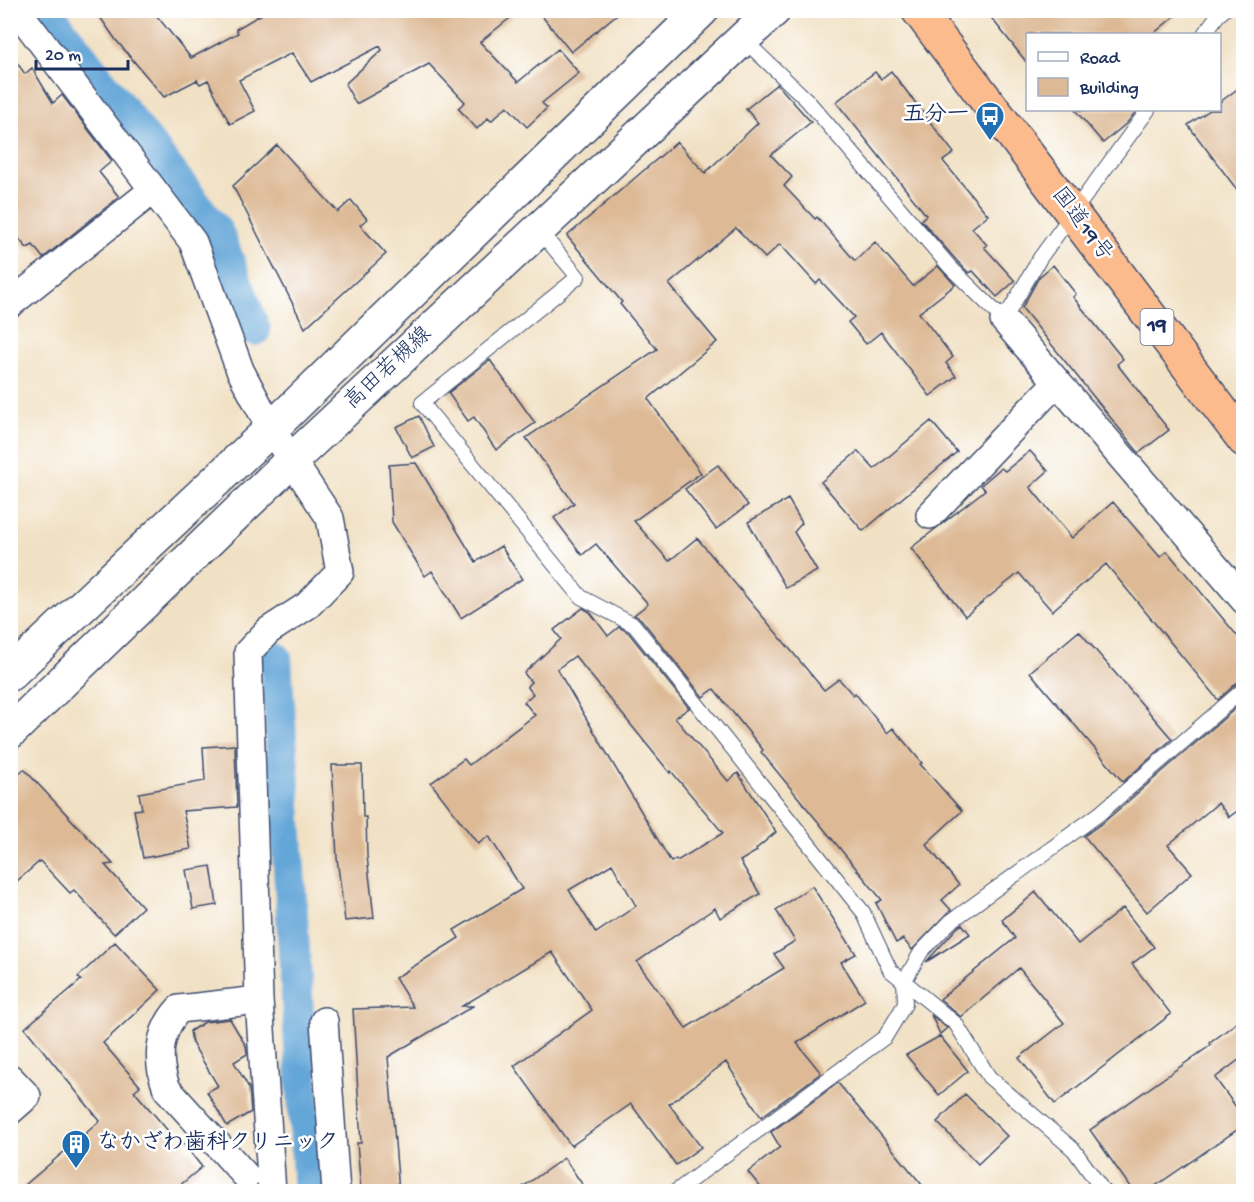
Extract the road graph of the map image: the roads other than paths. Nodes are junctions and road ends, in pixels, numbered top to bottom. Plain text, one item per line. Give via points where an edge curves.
1 (17, 10) edge
2 (702, 10) edge
3 (774, 10) edge
4 (1219, 12) edge
5 (931, 15) edge
6 (1205, 33) edge
7 (743, 39) junction
8 (1147, 111) edge
9 (153, 190) junction
10 (1072, 212) junction
11 (538, 229) junction
12 (10, 304) edge
13 (1004, 320) junction
14 (1057, 382) junction
15 (271, 429) junction
16 (1244, 440) edge
17 (293, 459) junction
18 (930, 515) dead end
19 (1244, 600) edge
20 (10, 674) edge
21 (1244, 689) edge
22 (10, 732) edge
23 (904, 982) junction
24 (259, 1000) junction
25 (324, 1021) dead end
26 (10, 1078) edge
27 (10, 1111) edge
28 (270, 1157) junction
29 (236, 1184) edge
30 (272, 1191) edge
31 (336, 1191) edge
32 (675, 1191) edge
33 (1104, 1191) edge

1 - 9 street
2 - 15 street, 高田若槻線
3 - 7 street, 高田若槻線
4 - 6 lane
5 - 10 highway, 国道19号 / 19
7 - 11 street, 高田若槻線
7 - 13 lane via 807,100 950,267
8 - 10 lane
9 - 12 street
9 - 15 street via 193,242 240,370
10 - 13 lane
10 - 16 highway, 国道19号 / 19
11 - 17 street, 高田若槻線
11 - 23 lane via 578,277 422,403 581,597 634,625 863,912 890,970
13 - 14 street
14 - 18 street
14 - 19 street
15 - 17 street
15 - 20 street, 高田若槻線
17 - 22 street, 高田若槻線
17 - 24 street via 330,518 340,572 308,605 268,631 248,652
21 - 23 lane via 1099,814 950,922 921,952
23 - 32 lane via 905,1004 885,1036
23 - 33 lane via 956,1024 989,1077 1074,1150
24 - 28 street
24 - 29 street via 179,1009 168,1022 162,1039 160,1072 167,1089
25 - 31 street
26 - 27 street via 27,1096
28 - 29 street
28 - 30 street

